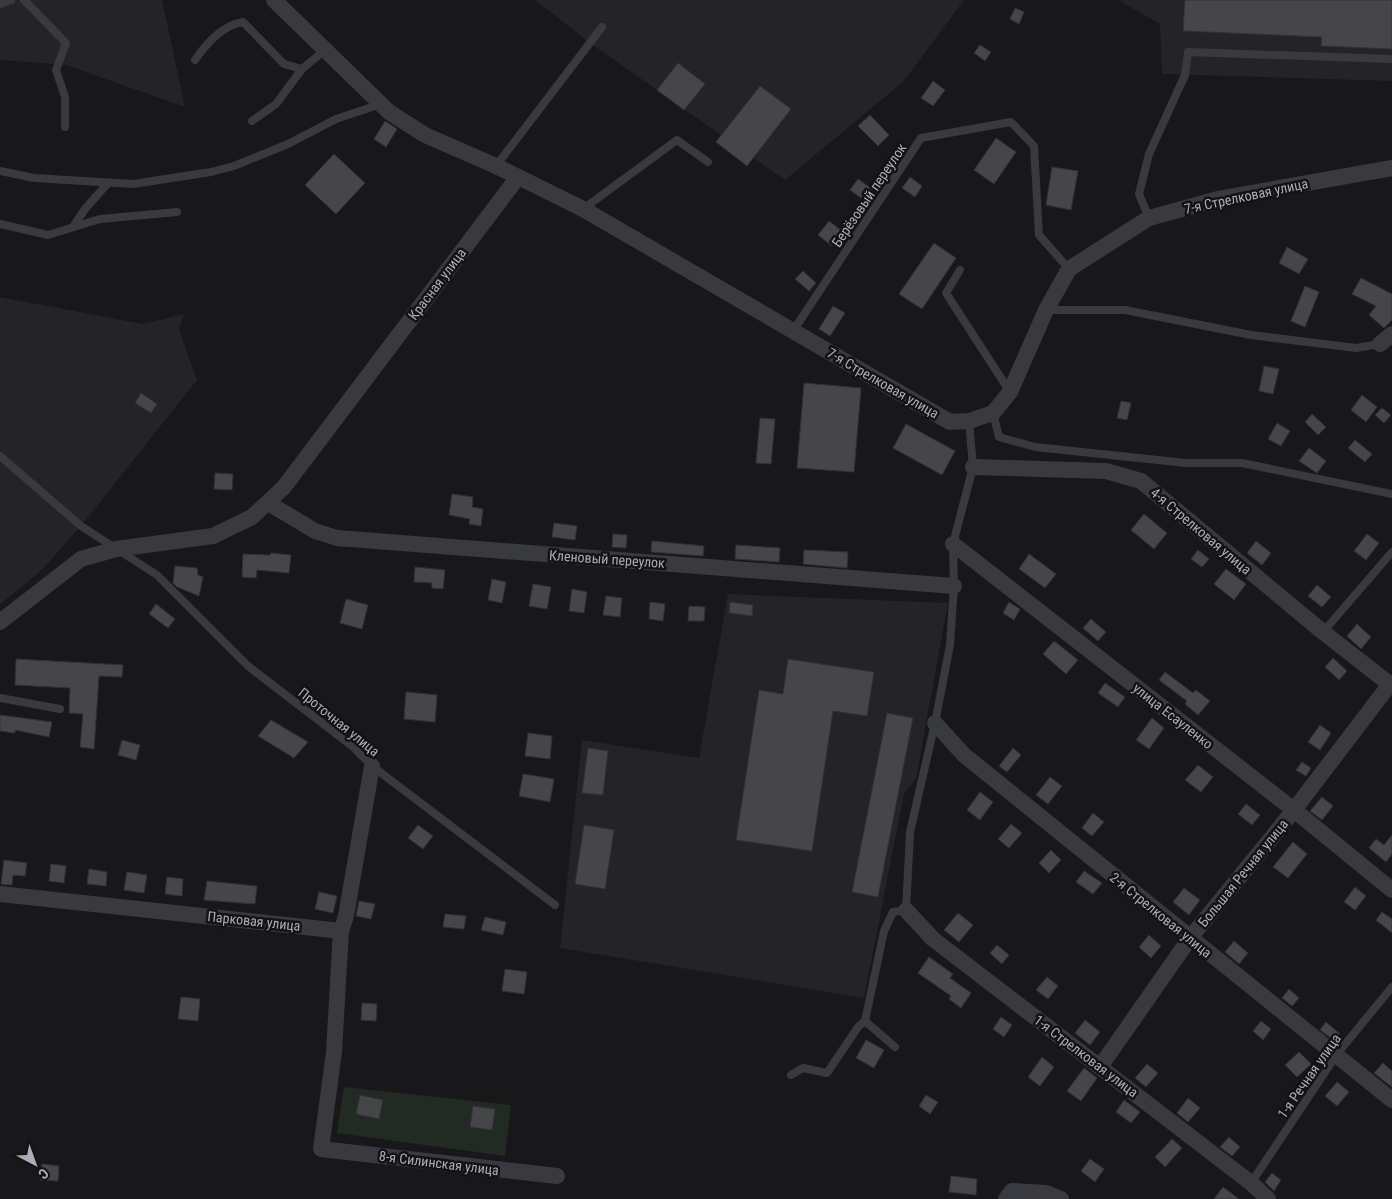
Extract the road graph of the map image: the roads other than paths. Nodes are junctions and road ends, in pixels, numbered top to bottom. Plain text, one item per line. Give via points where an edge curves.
1 (11, 0) edge
2 (24, 0) edge
3 (274, 0) edge
4 (0, 4) edge
5 (602, 26) dead end
6 (325, 50) junction
7 (1392, 59) edge
8 (195, 60) dead end
9 (302, 69) junction
10 (382, 104) junction
11 (252, 121) dead end
12 (65, 127) dead end
13 (708, 162) dead end
14 (496, 166) junction
15 (1392, 168) edge
16 (0, 171) edge
17 (518, 177) junction
18 (108, 183) junction
19 (583, 209) junction
20 (177, 212) dead end
21 (1149, 218) junction
22 (0, 224) edge
23 (72, 227) junction
24 (960, 270) dead end
25 (1069, 270) junction
26 (1046, 310) junction
27 (793, 331) junction
28 (1386, 339) edge
29 (1010, 392) junction
30 (993, 413) junction
31 (968, 421) junction
32 (0, 456) edge
33 (973, 467) junction
34 (1392, 494) edge
35 (268, 504) junction
36 (953, 544) junction
37 (116, 549) junction
38 (1392, 552) edge
39 (954, 586) junction
40 (0, 622) edge
41 (1323, 632) junction
42 (1391, 685) edge
43 (0, 698) edge
44 (60, 709) dead end
45 (935, 724) junction
46 (372, 766) junction
47 (1294, 810) junction
48 (1392, 890) edge
49 (0, 894) edge
50 (555, 905) dead end
51 (906, 910) junction
52 (341, 931) junction
53 (1190, 938) junction
54 (1392, 986) edge
55 (865, 1021) junction
56 (895, 1047) dead end
57 (1337, 1054) junction
58 (1100, 1067) junction
59 (792, 1075) dead end
60 (1392, 1100) edge
61 (557, 1176) dead end
62 (1251, 1183) junction
63 (1006, 1199) edge
64 (1061, 1199) edge
65 (1268, 1199) edge

1 - 4 lane
2 - 12 lane via 66,43 56,70 65,97
3 - 6 street
5 - 14 lane
6 - 9 lane
6 - 10 street
7 - 21 lane via 1188,52 1185,75 1149,154 1139,194
8 - 9 lane via 224,30 243,22 284,64
9 - 11 lane via 276,104
10 - 14 street via 425,136
10 - 18 lane via 336,119 288,144 234,166 133,184
13 - 19 lane via 677,140
14 - 17 street
15 - 21 street, 7-я Стрелковая улица via 1218,199
16 - 18 lane via 34,178
17 - 19 street, 7-я Стрелковая улица
17 - 35 street, Красная улица
18 - 23 lane
19 - 27 street, 7-я Стрелковая улица
20 - 23 lane via 100,219
21 - 25 street, 7-я Стрелковая улица
22 - 23 lane via 48,235
24 - 29 lane via 946,293
25 - 26 street, 7-я Стрелковая улица
25 - 27 lane, Берёзовый переулок via 1039,234 1034,146 1011,122 921,138
26 - 28 lane via 1125,310 1251,335 1356,348
26 - 29 street, 7-я Стрелковая улица
27 - 31 street, 7-я Стрелковая улица via 950,422
29 - 30 street, 7-я Стрелковая улица
30 - 31 street, 7-я Стрелковая улица
30 - 34 lane via 999,437 1035,447 1186,463 1242,463
31 - 33 lane
32 - 37 lane, Проточная улица via 82,526
33 - 36 lane
33 - 41 street, 4-я Стрелковая улица via 1106,471 1141,481
35 - 37 street, Красная улица via 252,517 213,536
35 - 39 street, Кленовый переулок via 315,532 337,538
36 - 39 lane
36 - 47 street, улица Есауленко
37 - 40 street, Красная улица via 81,559
37 - 46 lane, Проточная улица via 157,575 248,666 352,746
38 - 41 lane
39 - 45 lane via 950,645
41 - 42 street, 4-я Стрелковая улица
42 - 47 street, Большая Речная улица
43 - 44 lane
45 - 51 lane via 910,832
45 - 53 street, 2-я Стрелковая улица via 964,754
46 - 50 lane, Проточная улица
46 - 52 street
47 - 48 street, улица Есауленко
47 - 53 street, Большая Речная улица
49 - 52 street, Парковая улица
51 - 55 lane via 893,912 884,931
51 - 58 street, 1-я Стрелковая улица via 933,939
52 - 61 street, 8-я Силинская улица via 334,1052 321,1149
53 - 57 street, 2-я Стрелковая улица
53 - 58 street, Большая Речная улица
54 - 57 lane, 1-я Речная улица
55 - 56 lane
55 - 59 lane via 828,1073 803,1068
57 - 60 street, 2-я Стрелковая улица
57 - 62 lane, 1-я Речная улица
58 - 62 street, 1-я Стрелковая улица
62 - 65 street, 1-я Стрелковая улица
63 - 64 street via 1012,1191 1046,1193

